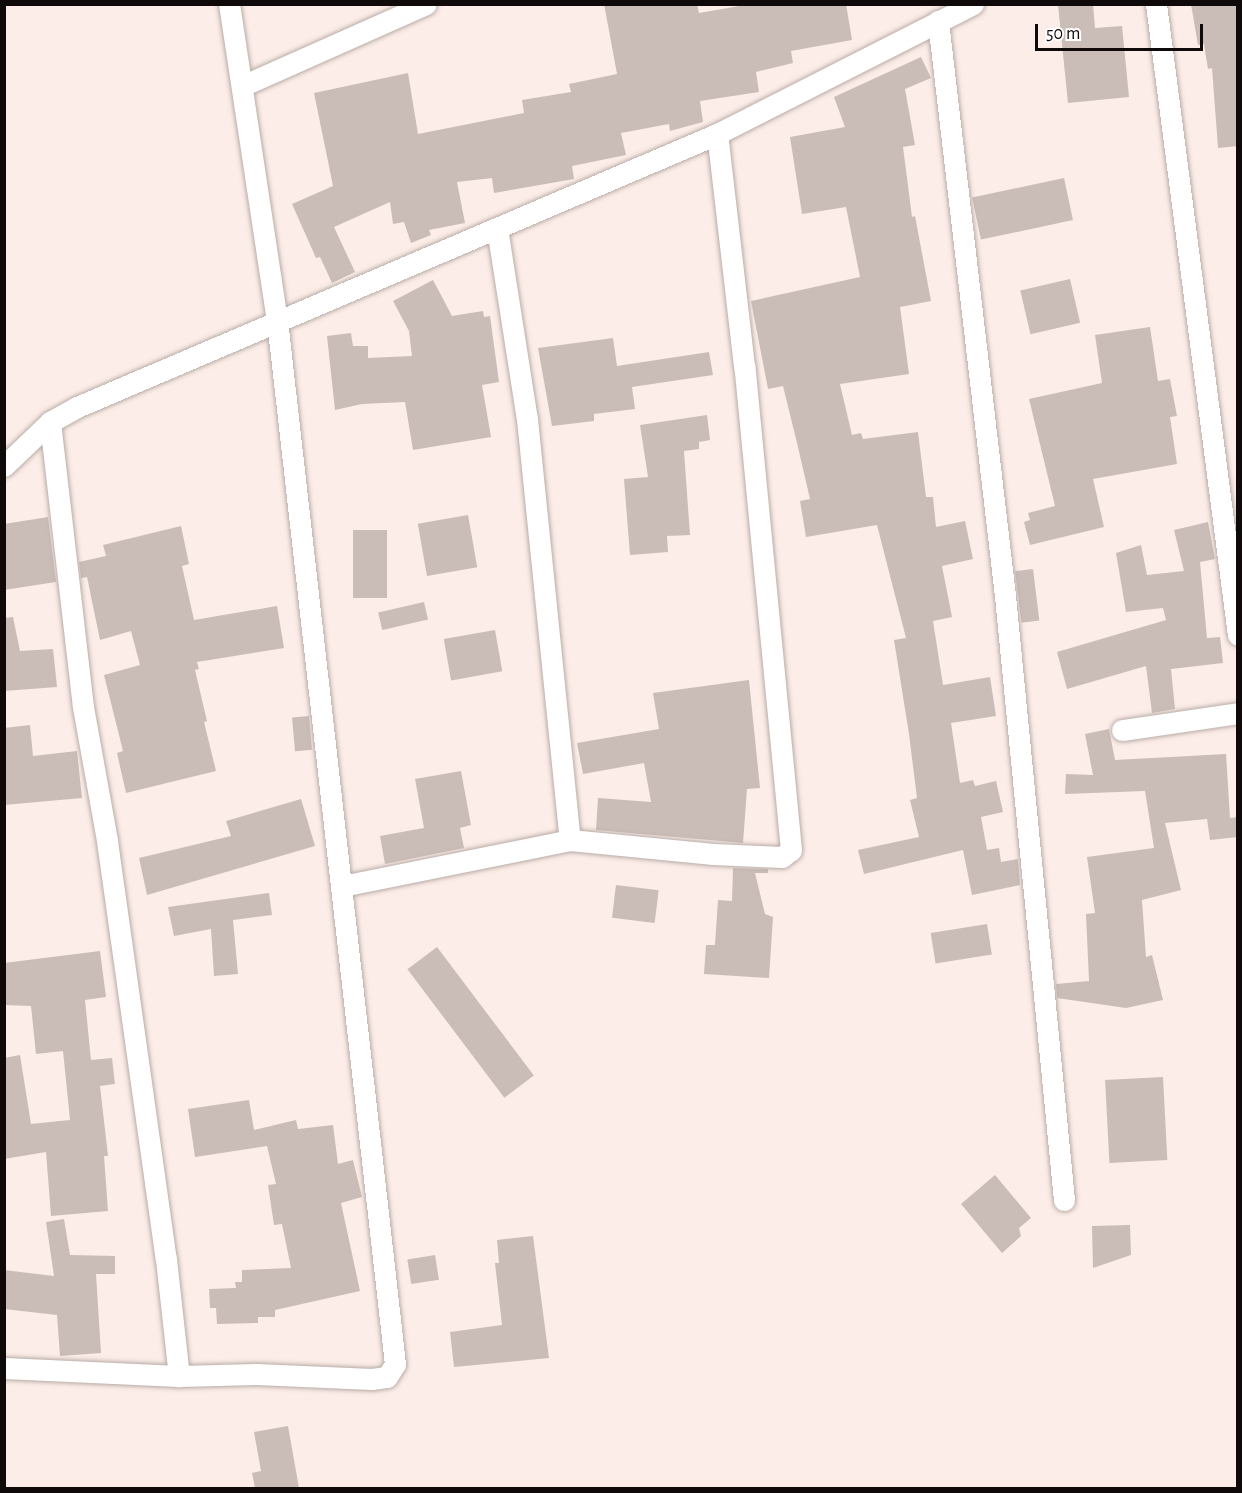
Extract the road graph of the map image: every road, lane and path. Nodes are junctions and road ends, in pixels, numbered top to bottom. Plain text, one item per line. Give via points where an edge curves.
1 (229, 4) edge
2 (426, 4) edge
3 (973, 4) edge
4 (1156, 4) edge
5 (938, 21) junction
6 (242, 86) junction
7 (717, 134) junction
8 (497, 228) junction
9 (277, 321) junction
10 (50, 422) junction
11 (4, 466) edge
12 (1238, 635) edge
13 (1238, 713) edge
14 (1122, 730) dead end
15 (570, 840) junction
16 (342, 886) junction
17 (1064, 1200) dead end
18 (4, 1368) edge
19 (179, 1377) junction

1 - 6 street
2 - 6 street
3 - 5 street
4 - 12 street
5 - 7 street
5 - 17 street via 1005,596
6 - 9 street
7 - 8 street
7 - 15 street via 744,366 791,850 782,857 714,854
8 - 9 street
8 - 15 street via 527,419
9 - 10 street
9 - 16 street
10 - 11 street
10 - 19 street via 82,707 107,841
13 - 14 street
15 - 16 street
16 - 19 street via 394,1364 387,1377 372,1380 256,1374
18 - 19 street

